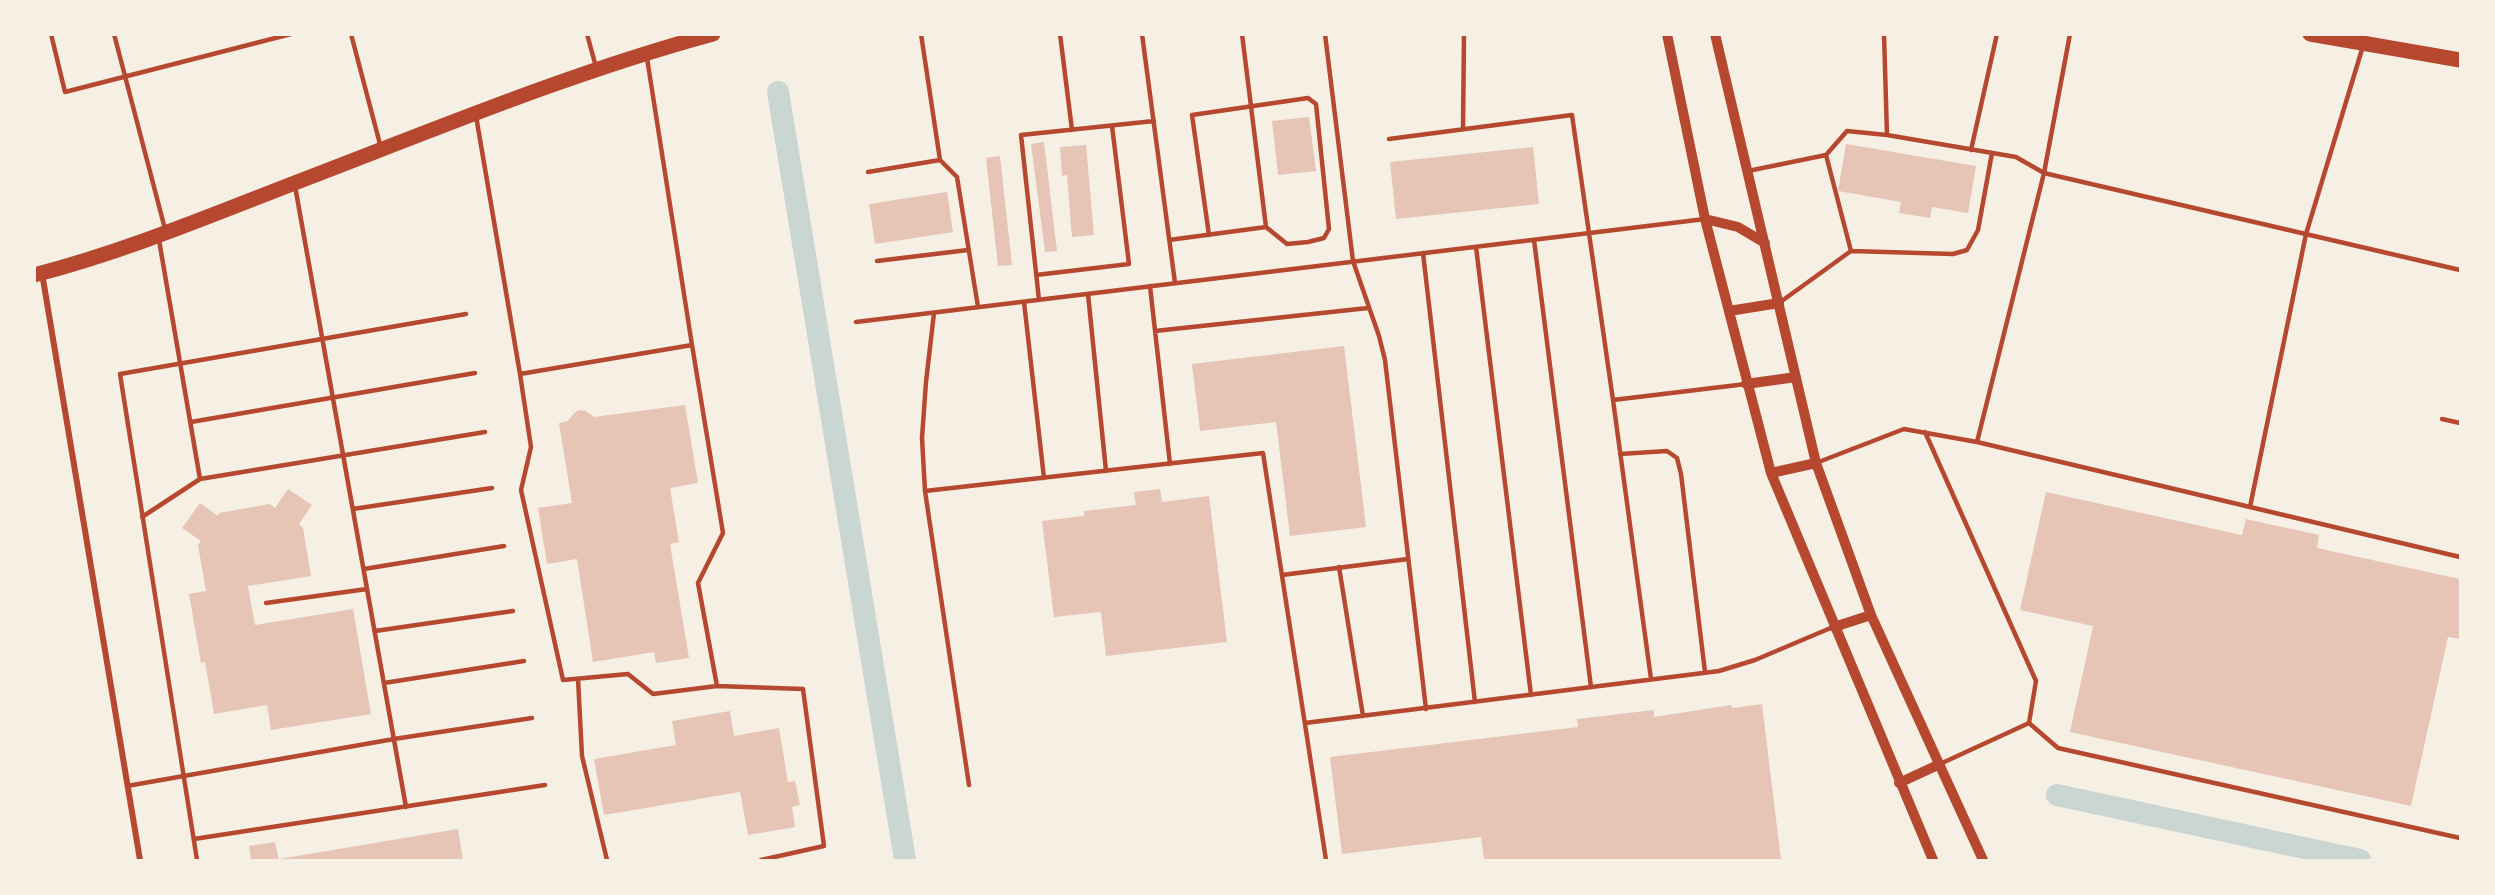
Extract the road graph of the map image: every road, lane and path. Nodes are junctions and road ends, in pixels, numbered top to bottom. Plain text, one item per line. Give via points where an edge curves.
1 (51, 34) edge
2 (114, 34) edge
3 (291, 34) edge
4 (351, 34) edge
5 (587, 34) edge
6 (712, 34) edge
7 (921, 34) edge
8 (1060, 34) edge
9 (1142, 34) edge
10 (1242, 34) edge
11 (1325, 34) edge
12 (1464, 34) edge
13 (1667, 34) edge
14 (1715, 34) edge
15 (1884, 34) edge
16 (1997, 34) edge
17 (2070, 34) edge
18 (2310, 34) edge
19 (2363, 43) junction
20 (646, 53) junction
21 (2460, 60) edge
22 (597, 70) junction
23 (125, 76) junction
24 (1251, 106) junction
25 (476, 114) junction
26 (1154, 121) junction
27 (1112, 126) junction
28 (1463, 129) junction
29 (1072, 130) junction
30 (1887, 135) junction
31 (1389, 139) dead end
32 (1971, 150) junction
33 (382, 151) junction
34 (1992, 153) junction
35 (1826, 155) junction
36 (940, 160) junction
37 (1748, 171) junction
38 (868, 172) dead end
39 (2044, 173) junction
40 (295, 183) junction
41 (1705, 219) junction
42 (1266, 227) junction
43 (1590, 233) junction
44 (2306, 234) junction
45 (162, 235) junction
46 (1209, 235) junction
47 (1169, 240) junction
48 (1534, 240) junction
49 (1765, 243) junction
50 (1476, 247) junction
51 (968, 249) junction
52 (1851, 250) junction
53 (1423, 253) junction
54 (877, 261) dead end
55 (1353, 261) junction
56 (2460, 270) edge
57 (38, 274) edge
58 (1036, 275) junction
59 (1175, 283) junction
60 (1150, 286) junction
61 (1088, 294) junction
62 (1039, 300) junction
63 (1024, 302) junction
64 (1779, 303) junction
65 (978, 307) junction
66 (1368, 308) junction
67 (1729, 311) junction
68 (934, 313) junction
69 (466, 314) dead end
70 (856, 322) dead end
71 (1155, 331) junction
72 (323, 338) junction
73 (692, 345) junction
74 (181, 363) junction
75 (475, 373) dead end
76 (520, 374) junction
77 (1796, 377) junction
78 (1746, 384) junction
79 (334, 397) junction
80 (1613, 400) junction
81 (2442, 418) dead end
82 (191, 422) junction
83 (2460, 423) edge
84 (485, 432) dead end
85 (1925, 432) junction
86 (1977, 442) junction
87 (1620, 454) junction
88 (344, 455) junction
89 (1816, 463) junction
90 (1170, 464) junction
91 (1106, 471) junction
92 (1770, 473) junction
93 (1044, 478) junction
94 (200, 479) junction
95 (492, 488) dead end
96 (925, 491) junction
97 (2250, 507) junction
98 (353, 509) junction
99 (142, 517) junction
100 (504, 546) dead end
101 (2460, 557) edge
102 (1408, 559) junction
103 (1339, 567) junction
104 (364, 568) junction
105 (1282, 574) junction
106 (367, 589) junction
107 (266, 603) dead end
108 (513, 611) dead end
109 (1871, 615) junction
110 (1834, 627) junction
111 (375, 631) junction
112 (524, 661) dead end
113 (1705, 672) junction
114 (578, 679) junction
115 (1651, 680) junction
116 (384, 683) junction
117 (717, 686) junction
118 (1591, 687) junction
119 (1531, 695) junction
120 (1475, 702) junction
121 (1426, 709) junction
122 (1363, 716) junction
123 (532, 718) dead end
124 (1305, 723) junction
125 (2029, 723) junction
126 (394, 739) junction
127 (1940, 764) junction
128 (184, 776) junction
129 (1899, 783) junction
130 (545, 785) dead end
131 (969, 785) dead end
132 (127, 786) junction
133 (406, 807) junction
134 (2460, 838) edge
135 (194, 839) junction
136 (140, 861) edge
137 (197, 861) edge
138 (607, 861) edge
139 (762, 861) edge
140 (1326, 861) edge
141 (1933, 861) edge
142 (1983, 861) edge

1 - 23 lane via 65,92
2 - 23 lane
3 - 23 lane
4 - 33 lane
5 - 22 lane
6 - 20 main road
7 - 36 lane
8 - 29 lane
9 - 26 lane
10 - 24 lane
11 - 55 lane
12 - 28 lane
13 - 41 street
14 - 37 street
15 - 30 lane
16 - 32 lane
17 - 39 lane
18 - 19 main road
19 - 21 main road
19 - 44 lane
20 - 22 main road
20 - 73 lane
22 - 25 main road
23 - 45 lane
24 - 42 lane
24 - 42 lane via 1308,98 1316,104 1329,230 1324,238 1287,244
24 - 46 lane via 1192,115
25 - 33 main road
25 - 76 lane
26 - 27 lane
26 - 47 lane
27 - 29 lane
27 - 58 lane via 1129,264
28 - 31 lane
28 - 43 lane via 1572,115
29 - 58 lane via 1021,135
30 - 32 lane
30 - 35 lane via 1847,131
32 - 34 lane
33 - 40 main road
34 - 39 lane via 2016,157
34 - 52 lane via 1978,231 1967,249 1953,254
35 - 37 lane
35 - 52 lane
36 - 38 lane
36 - 51 lane via 957,177
37 - 49 street
39 - 44 lane
39 - 86 lane
40 - 45 main road
40 - 72 lane
41 - 43 lane
41 - 49 street via 1738,227
41 - 67 street
42 - 46 lane
43 - 48 lane
43 - 80 lane
44 - 56 lane
44 - 97 lane
45 - 57 main road
45 - 74 lane
46 - 47 lane
47 - 59 lane
48 - 50 lane
48 - 118 lane
49 - 64 street
50 - 53 lane
50 - 119 lane
51 - 54 lane
51 - 65 lane
52 - 64 lane
53 - 55 lane
53 - 120 lane
55 - 59 lane
55 - 66 lane
57 - 132 street
58 - 62 lane
59 - 60 lane
60 - 61 lane
60 - 71 lane
61 - 62 lane
61 - 91 lane
62 - 63 lane
63 - 65 lane
63 - 93 lane
64 - 67 street
64 - 77 street
65 - 68 lane
66 - 71 lane
66 - 102 lane via 1385,360
67 - 78 street
68 - 70 lane
68 - 96 lane via 922,438
69 - 72 lane
71 - 90 lane
72 - 74 lane
72 - 79 lane
73 - 76 lane
73 - 117 lane via 723,533 698,583
74 - 82 lane
74 - 99 lane via 120,374
75 - 79 lane
76 - 114 lane via 531,447 521,490 563,681
77 - 78 street
77 - 89 street
78 - 80 lane
78 - 92 street
79 - 82 lane
79 - 88 lane
80 - 87 lane
81 - 83 lane
82 - 94 lane
84 - 88 lane
85 - 86 lane
85 - 89 lane via 1904,429
85 - 125 lane via 2036,681
86 - 97 lane
87 - 113 lane via 1667,451 1677,458
87 - 115 lane
88 - 94 lane
88 - 98 lane
89 - 92 street
89 - 109 street
90 - 91 lane
90 - 105 lane via 1263,453
91 - 93 lane
92 - 110 street
93 - 96 lane
94 - 99 lane
95 - 98 lane
96 - 131 lane
97 - 101 lane
98 - 104 lane
99 - 128 lane
100 - 104 lane
102 - 103 lane
102 - 121 lane
103 - 105 lane
103 - 122 lane
104 - 106 lane
105 - 124 lane
106 - 107 lane
106 - 111 lane
108 - 111 lane
109 - 110 street
109 - 127 street
110 - 113 lane via 1755,660
110 - 129 street
111 - 116 lane
112 - 116 lane
113 - 115 lane
114 - 117 lane via 628,674 653,694
114 - 138 lane via 582,756
115 - 118 lane
116 - 126 lane
117 - 139 lane via 803,689 824,846
118 - 119 lane
119 - 120 lane
120 - 121 lane
121 - 122 lane
122 - 124 lane
123 - 126 lane
124 - 140 lane
125 - 127 lane
125 - 134 lane via 2058,748
126 - 128 lane
126 - 133 lane
127 - 129 street
127 - 142 street
128 - 132 lane
128 - 135 lane
129 - 141 street
130 - 133 lane
132 - 136 street
133 - 135 lane
135 - 137 lane

